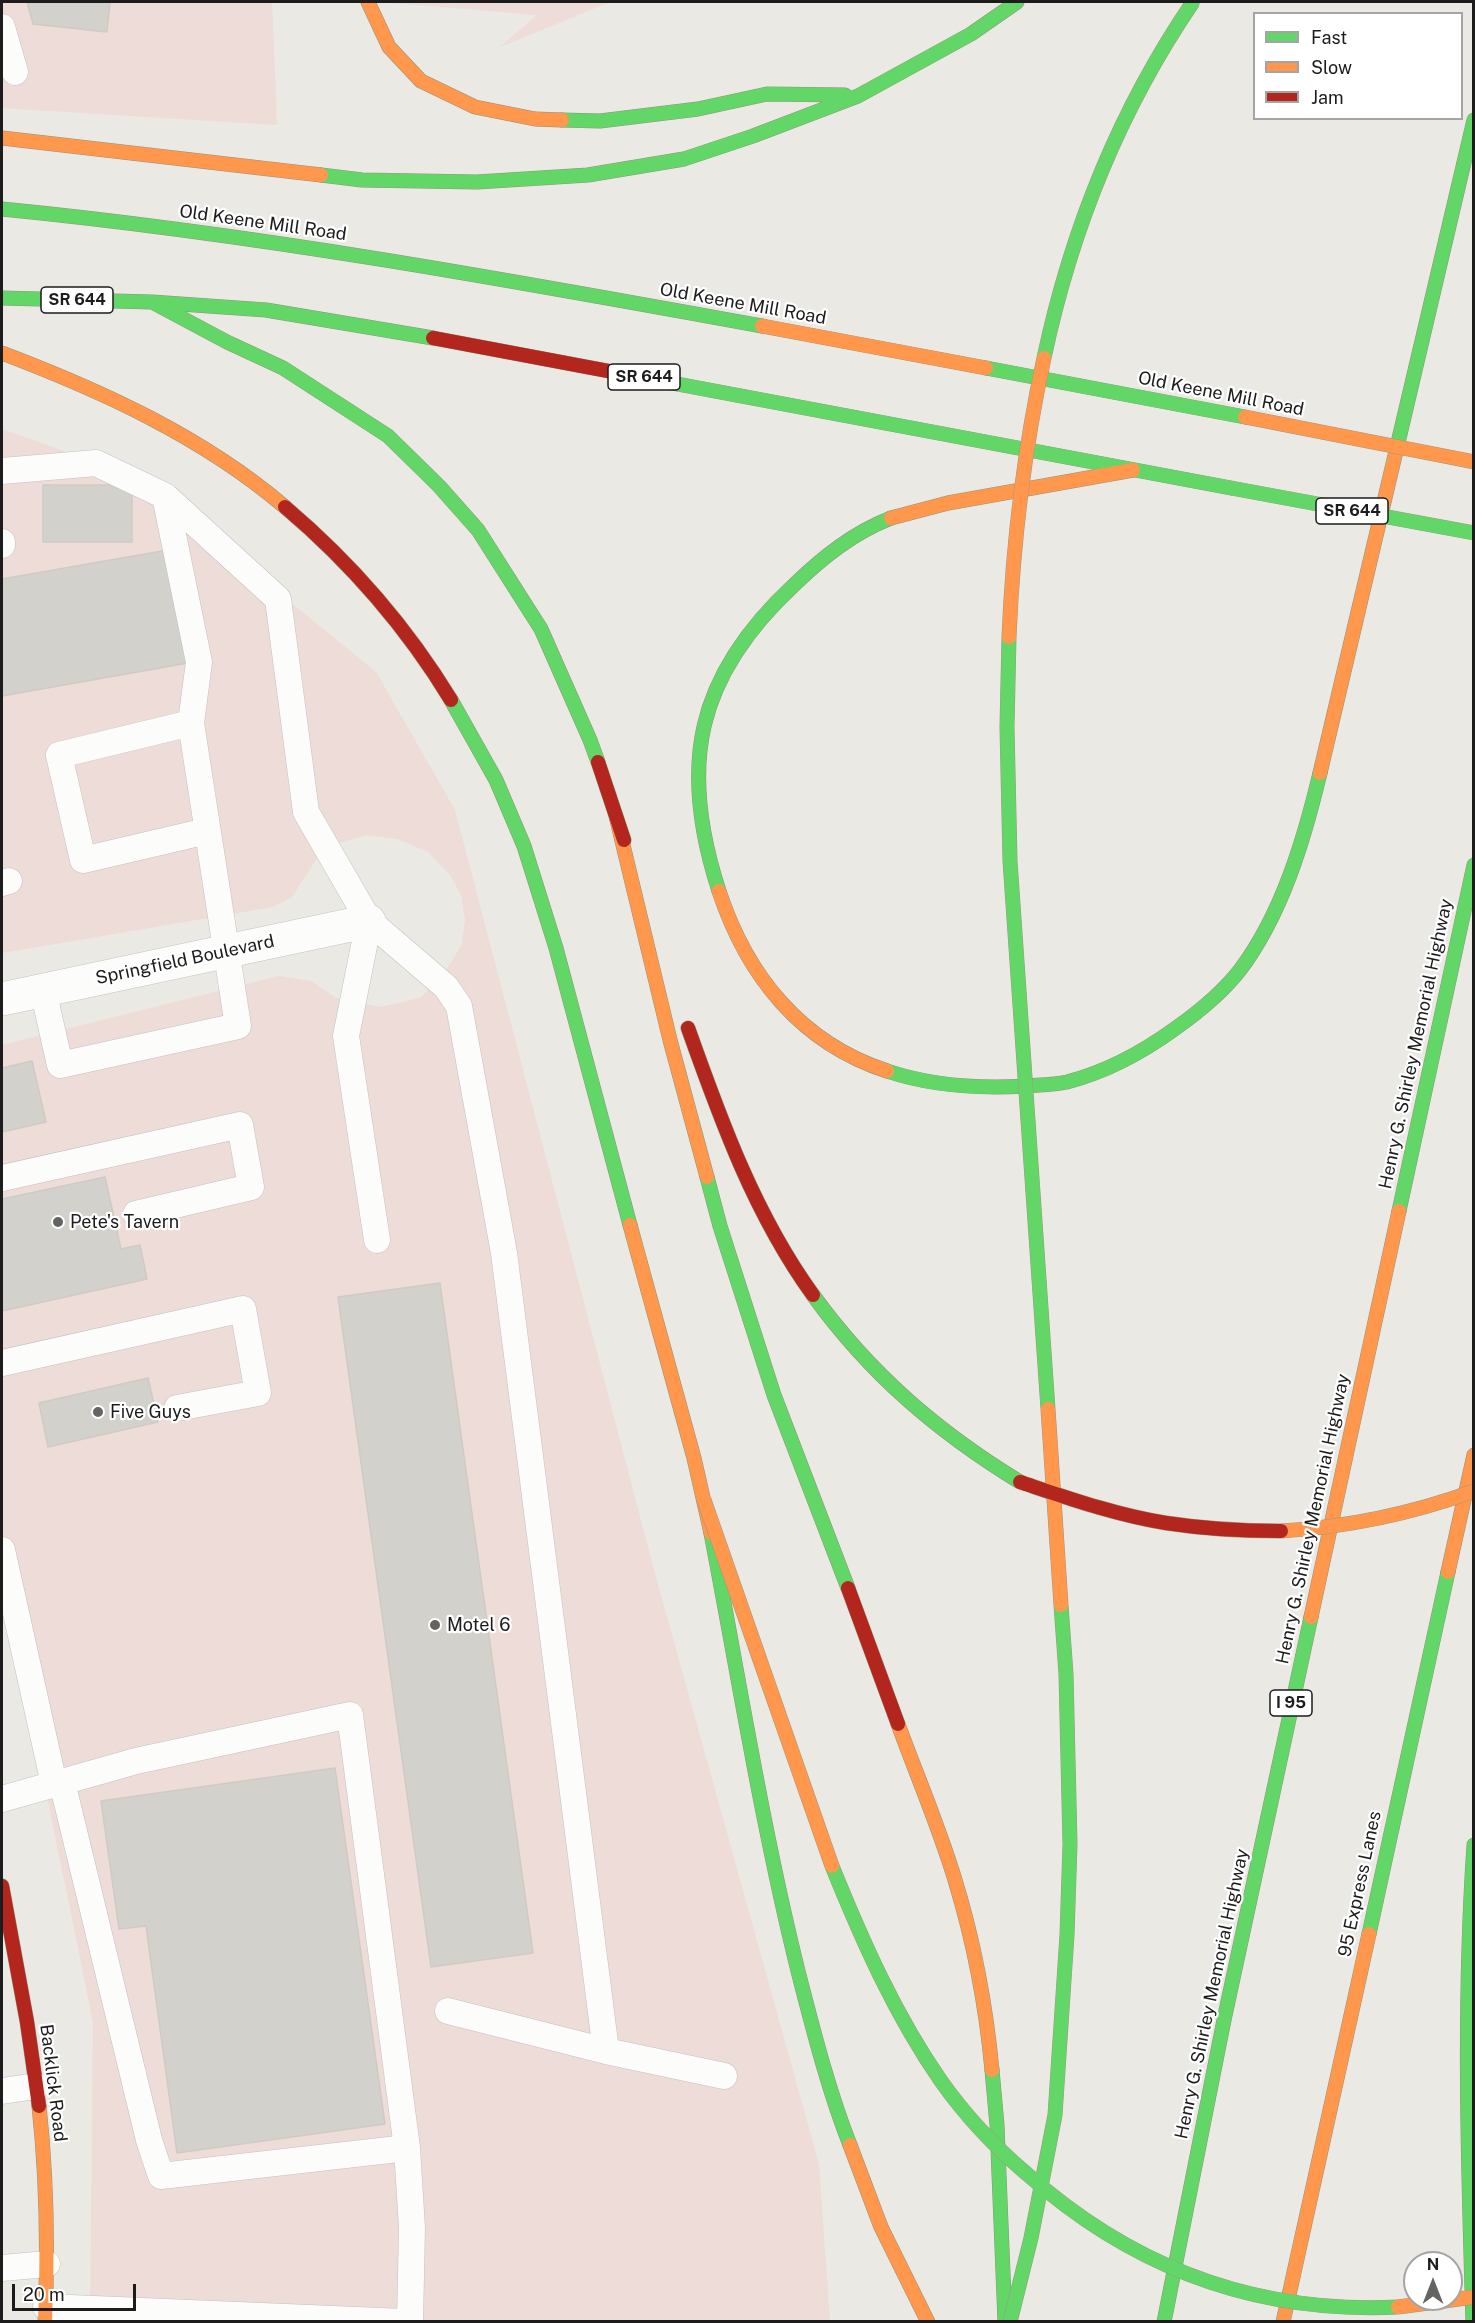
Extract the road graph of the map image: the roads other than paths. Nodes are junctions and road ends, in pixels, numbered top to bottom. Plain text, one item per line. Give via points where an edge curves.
1 (369, 2) edge
2 (1017, 2) edge
3 (1193, 2) edge
4 (2, 27) edge
5 (15, 72) dead end
6 (858, 96) junction
7 (1473, 120) edge
8 (2, 138) edge
9 (2, 209) edge
10 (2, 298) edge
11 (152, 302) junction
12 (2, 353) edge
13 (1473, 462) edge
14 (1133, 470) junction
15 (2, 471) edge
16 (165, 496) junction
17 (1473, 533) edge
18 (191, 723) junction
19 (617, 820) junction
20 (207, 831) junction
21 (1473, 865) edge
22 (369, 921) junction
23 (225, 951) junction
24 (667, 968) dead end
25 (43, 990) junction
26 (2, 999) edge
27 (683, 1013) dead end
28 (2, 1178) edge
29 (136, 1214) dead end
30 (377, 1240) dead end
31 (2, 1363) edge
32 (177, 1408) dead end
33 (1473, 1455) edge
34 (1473, 1491) edge
35 (705, 1500) junction
36 (2, 1550) edge
37 (58, 1783) junction
38 (2, 1799) edge
39 (1473, 1845) edge
40 (2, 1887) edge
41 (8, 1954) edge
42 (448, 2011) dead end
43 (606, 2051) junction
44 (724, 2076) dead end
45 (36, 2086) junction
46 (2, 2091) edge
47 (407, 2148) junction
48 (47, 2264) junction
49 (2, 2268) edge
50 (1473, 2297) edge
51 (45, 2314) edge
52 (405, 2322) edge
53 (410, 2322) edge
54 (927, 2322) edge
55 (1007, 2322) edge
56 (1164, 2322) edge
57 (1283, 2322) edge
58 (1473, 2322) edge

1 - 6 main road via 389,47 422,81 476,107 536,118 600,121 698,109 767,94
2 - 6 main road via 971,34
3 - 55 main road, bridge via 1122,127 1090,199 1059,294 1035,394 1020,482 1010,586 1006,683 1010,861 1066,1674 1070,1844 1055,2115 1031,2238
4 - 5 lane
6 - 8 main road via 684,159 588,175 477,182 362,180
7 - 14 main road via 1316,790 1283,893 1255,949 1221,993 1170,1034 1119,1063 1065,1082 1004,1088 954,1087 903,1078 855,1059 809,1031 777,999 742,950 721,898 697,798 697,756 705,715 724,665 759,618 797,581 861,532 920,508
9 - 13 main road, Old Keene Mill Road, bridge via 336,252 981,365
10 - 11 main road, SR 644
11 - 14 main road, SR 644 via 266,310 442,340
11 - 19 main road via 283,368 335,401 388,436 439,486 478,530 541,629 590,740
12 - 35 main road via 115,399 242,475 303,522 357,572 406,630 450,693 523,842 558,956
14 - 17 main road, SR 644, bridge
15 - 16 lane via 96,463
16 - 18 lane via 200,662
16 - 22 lane via 278,599 306,812
18 - 20 lane
18 - 20 lane via 58,755 83,860
19 - 24 main road
19 - 55 main road via 670,1040 727,1249 774,1395 955,1880 976,1960 989,2037 997,2125
20 - 23 lane
21 - 56 main road, Henry G. Shirley Memorial Highway / I 95 via 1226,2009
22 - 23 street, Springfield Boulevard
22 - 30 lane via 346,1036
22 - 43 lane via 446,987 459,1006 504,1253
23 - 25 street, Springfield Boulevard
23 - 25 lane via 238,1026 60,1065
25 - 26 street, Springfield Boulevard
27 - 34 main road, bridge via 742,1174 783,1252 821,1306 908,1401 950,1436 1020,1482 1094,1507 1165,1523 1234,1530 1307,1530 1386,1518
28 - 29 lane via 240,1125 251,1187
31 - 32 lane via 243,1310 258,1393
33 - 57 main road, 95 Express Lanes
35 - 50 main road, bridge via 822,1844 858,1930 924,2057 981,2128 1016,2164 1072,2211 1131,2249 1200,2280 1263,2299 1330,2308 1395,2307
35 - 54 main road, bridge via 787,1931 831,2095 872,2206
36 - 37 lane
37 - 38 lane
37 - 47 lane via 161,2176
37 - 47 lane via 136,1761 350,1714
39 - 58 main road via 1466,2016
40 - 41 main road, Backlick Road
41 - 45 main road, Backlick Road
42 - 43 lane
43 - 44 lane
45 - 46 lane
45 - 48 main road, Backlick Road via 46,2171
47 - 53 lane via 412,2228
48 - 49 lane
48 - 51 main road, Backlick Road
51 - 52 lane

